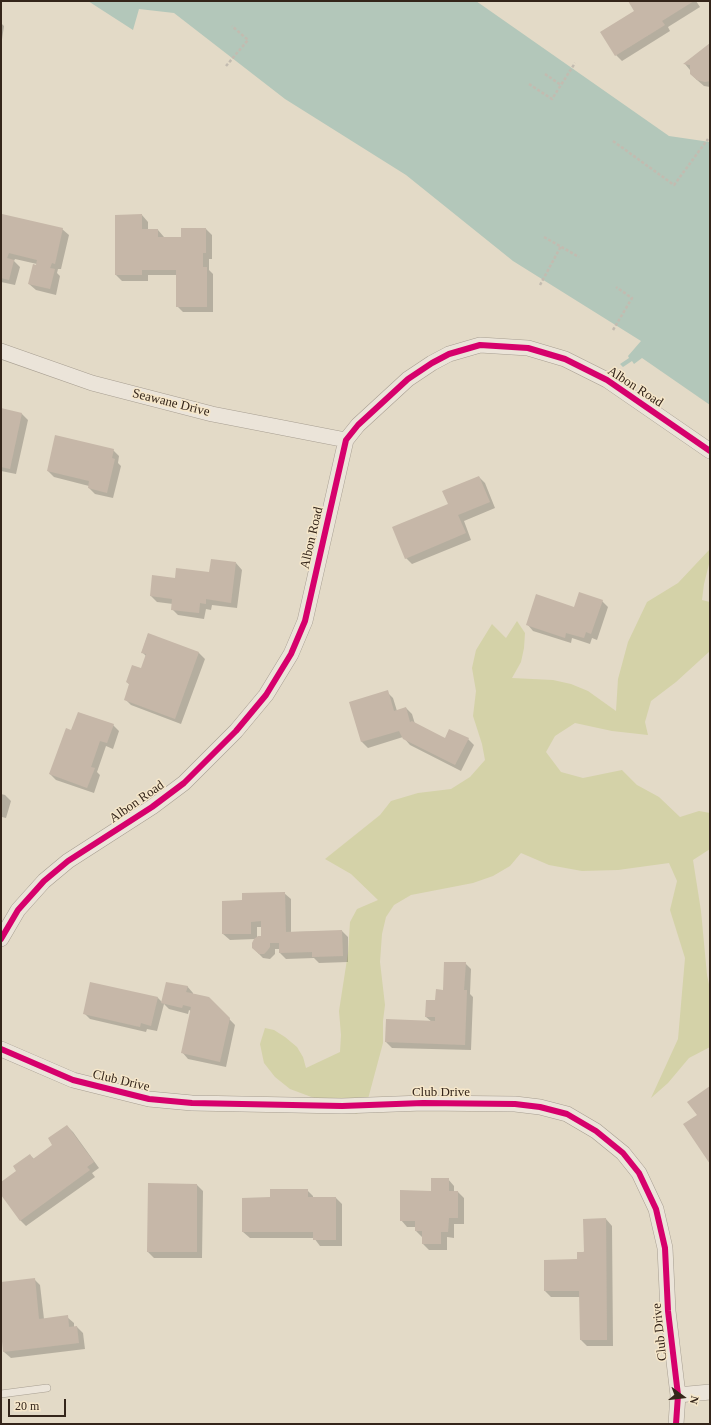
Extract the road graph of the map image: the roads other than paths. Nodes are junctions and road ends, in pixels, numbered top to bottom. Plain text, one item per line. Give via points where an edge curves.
1 (1, 351) edge
2 (346, 440) junction
3 (710, 451) edge
4 (1, 939) edge
5 (1, 1049) edge
6 (47, 1388) dead end
7 (710, 1392) edge
8 (1, 1394) edge
9 (678, 1395) junction
10 (676, 1424) edge

1 - 2 street, Seawane Drive via 92,383 212,414
2 - 3 street, Albon Road via 358,425 408,379 449,354 480,345 528,348 565,359 607,380
2 - 4 street, Albon Road via 305,621 291,654 266,695 236,731 184,783 44,881 18,910
5 - 9 street, Club Drive via 73,1080 149,1099 192,1103 342,1106 424,1103 515,1104 567,1114 596,1131 623,1153 639,1173 656,1209 665,1248 668,1311
6 - 8 lane
7 - 9 street
9 - 10 street, Club Drive

